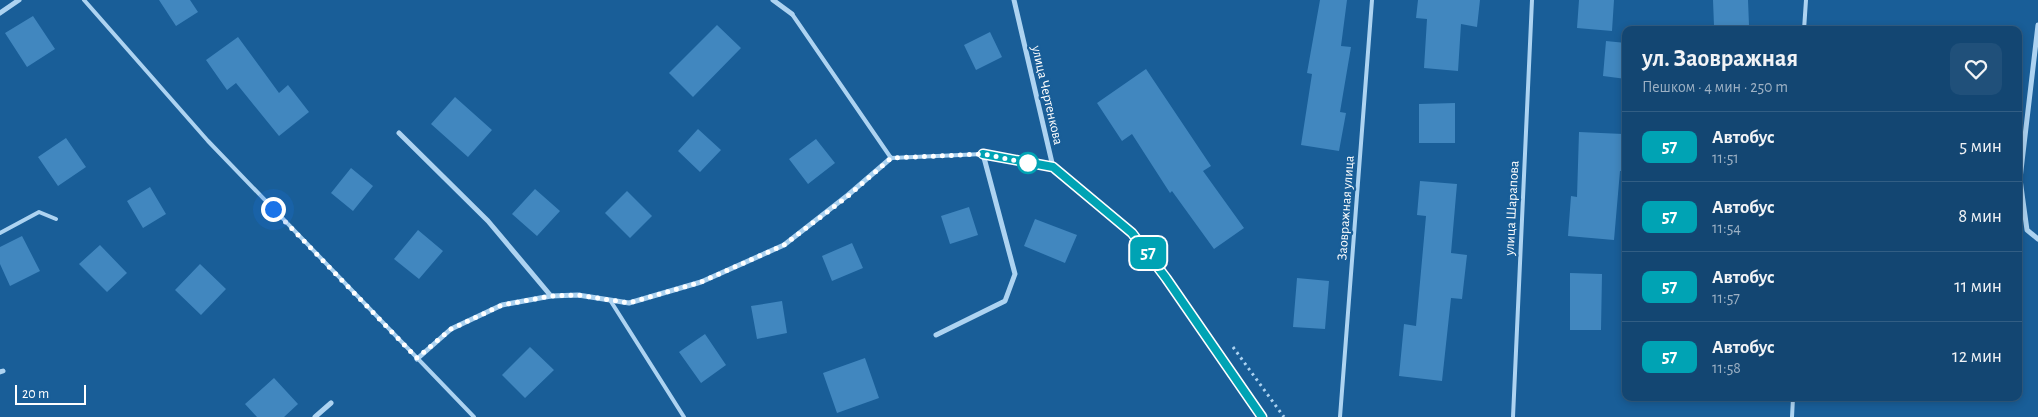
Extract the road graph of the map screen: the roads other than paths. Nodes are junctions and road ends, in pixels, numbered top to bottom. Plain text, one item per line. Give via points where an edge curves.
1 (19, 0) edge
2 (84, 0) edge
3 (773, 0) edge
4 (1014, 0) edge
5 (1372, 0) edge
6 (1532, 0) edge
7 (1806, 0) edge
8 (0, 13) edge
9 (792, 14) joint
10 (2038, 25) edge
11 (1804, 26) edge
12 (2037, 33) edge
13 (399, 133) dead end
14 (983, 154) junction
15 (891, 158) junction
16 (2022, 162) edge
17 (1053, 167) junction
18 (2022, 194) edge
19 (56, 219) dead end
20 (0, 233) edge
21 (2038, 239) edge
22 (551, 296) junction
23 (610, 300) junction
24 (936, 335) dead end
25 (417, 358) junction
26 (1792, 401) edge
27 (331, 403) dead end
28 (315, 417) edge
29 (474, 417) edge
30 (684, 417) edge
31 (1262, 417) edge
32 (1340, 417) edge
33 (1513, 417) edge
34 (1792, 417) edge

1 - 8 street
2 - 25 lane via 208,141
3 - 9 street
4 - 17 street, улица Чертенкова
5 - 32 lane, Заовражная улица
6 - 33 lane, улица Шарапова
7 - 11 lane
9 - 15 lane
10 - 12 street
12 - 16 street
13 - 22 street via 488,221
14 - 15 lane
14 - 17 street
14 - 24 street via 1015,274 1005,301
15 - 23 street via 784,245 701,282 629,303
17 - 31 lane via 1132,233
18 - 21 street via 2027,230
19 - 20 lane via 39,212
22 - 23 street via 578,295
22 - 25 street via 502,305 451,329
23 - 30 lane
25 - 29 lane
26 - 34 lane
27 - 28 street

